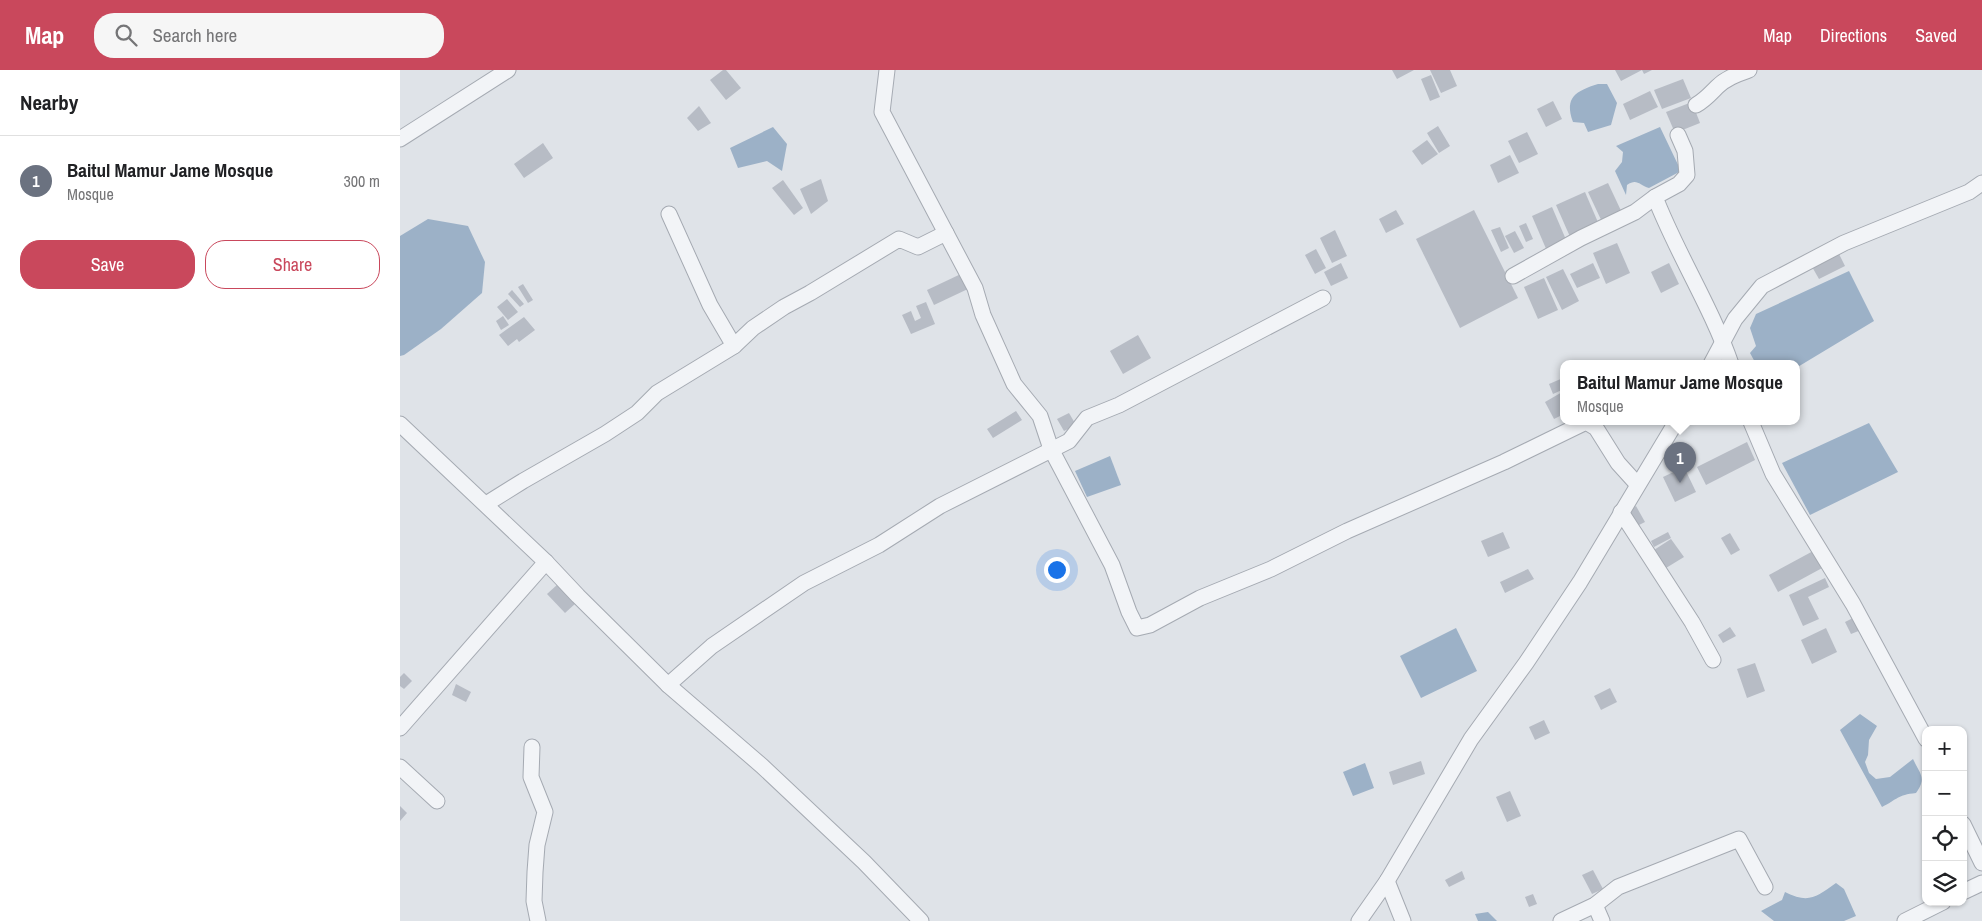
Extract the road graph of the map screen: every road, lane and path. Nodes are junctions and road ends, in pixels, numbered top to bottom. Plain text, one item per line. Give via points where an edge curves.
1 (508, 70) edge
2 (887, 70) edge
3 (1749, 70) edge
4 (1696, 105) dead end
5 (1678, 135) dead end
6 (400, 139) edge
7 (1982, 183) edge
8 (1655, 197) junction
9 (668, 214) dead end
10 (946, 232) junction
11 (1513, 276) dead end
12 (1323, 298) dead end
13 (1723, 342) junction
14 (734, 346) junction
15 (1713, 360) edge
16 (1730, 360) edge
17 (1580, 425) edge
18 (1591, 425) edge
19 (1674, 425) edge
20 (1752, 425) edge
21 (401, 427) edge
22 (1051, 449) junction
23 (1637, 484) junction
24 (486, 504) junction
25 (1621, 512) junction
26 (546, 562) junction
27 (1713, 660) dead end
28 (668, 685) junction
29 (400, 728) edge
30 (1922, 732) edge
31 (532, 747) dead end
32 (400, 767) edge
33 (437, 801) dead end
34 (1967, 832) edge
35 (1982, 863) edge
36 (1387, 881) junction
37 (1982, 883) edge
38 (1765, 887) dead end
39 (1967, 890) edge
40 (1595, 905) junction
41 (1935, 906) edge
42 (538, 921) edge
43 (921, 921) edge
44 (1359, 921) edge
45 (1403, 921) edge
46 (1561, 921) edge
47 (1602, 921) edge
48 (1905, 921) edge

1 - 6 street
2 - 10 street via 882,112
3 - 4 street via 1730,78
5 - 8 street via 1685,151 1687,175 1679,184
7 - 13 street via 1969,192 1844,243 1762,286 1735,318
8 - 11 street via 1635,212
8 - 13 street
9 - 14 street via 710,305
10 - 14 street via 918,247 899,239 784,307 753,328
10 - 22 street via 975,288 1014,384 1040,416
12 - 22 street via 1119,405 1087,418 1069,441
13 - 15 street
13 - 16 street
14 - 24 street via 657,393 637,413 605,434
17 - 22 street via 1338,535 1271,569 1200,598 1150,625 1137,628 1112,565
18 - 23 street via 1618,464
19 - 23 street
20 - 30 street via 1773,474 1853,604
21 - 24 street
22 - 28 street via 940,506 878,545 804,584 712,646
23 - 25 street
24 - 26 street
25 - 27 street
25 - 36 street via 1580,582 1471,739
26 - 28 street
26 - 29 street
28 - 43 street via 762,766
31 - 42 street via 531,777 545,812 535,872 534,901
32 - 33 street
34 - 35 street
36 - 44 street
36 - 45 street
37 - 39 street
38 - 40 street via 1739,839 1618,887
40 - 46 street
40 - 47 street
41 - 48 street

